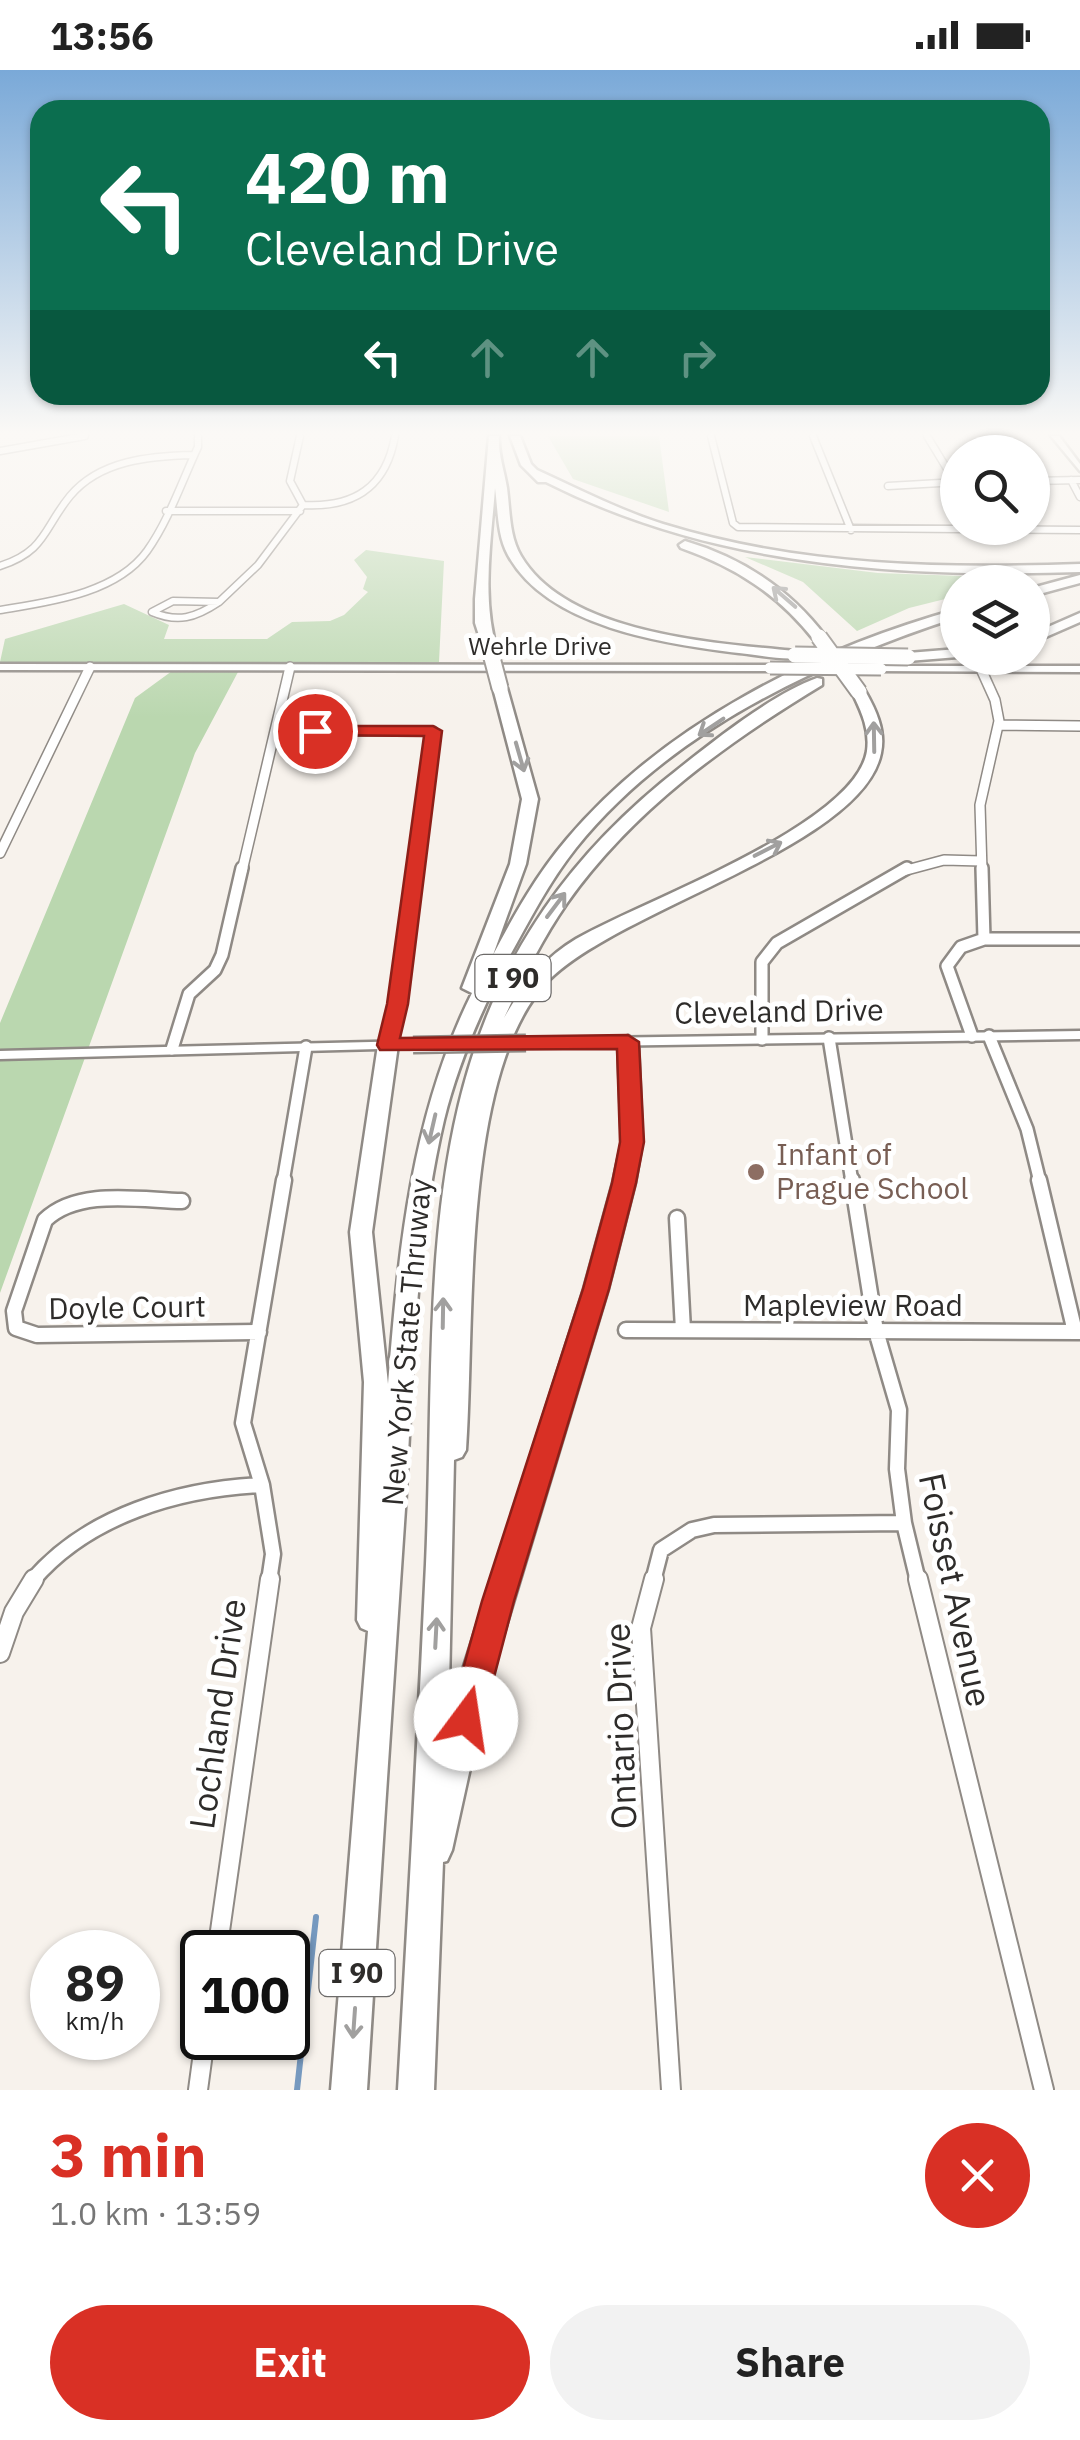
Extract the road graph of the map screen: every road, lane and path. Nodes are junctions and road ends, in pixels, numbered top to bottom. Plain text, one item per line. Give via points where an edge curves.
1 (49, 530) edge
2 (157, 530) edge
3 (285, 530) edge
4 (487, 530) edge
5 (488, 530) edge
6 (509, 530) edge
7 (648, 530) edge
8 (687, 530) edge
9 (488, 536) junction
10 (0, 566) edge
11 (1080, 568) edge
12 (1080, 579) edge
13 (1050, 587) edge
14 (1080, 590) edge
15 (1050, 598) edge
16 (219, 602) junction
17 (0, 610) edge
18 (1080, 617) edge
19 (940, 620) edge
20 (940, 630) edge
21 (1050, 631) edge
22 (940, 655) edge
23 (0, 667) edge
24 (90, 667) junction
25 (290, 668) junction
26 (940, 669) edge
27 (1050, 669) edge
28 (1080, 669) edge
29 (984, 675) edge
30 (998, 725) junction
31 (1080, 726) edge
32 (276, 731) junction
33 (0, 853) edge
34 (981, 861) junction
35 (984, 939) junction
36 (1080, 939) edge
37 (1080, 1035) edge
38 (461, 1036) junction
39 (972, 1036) junction
40 (989, 1036) junction
41 (828, 1038) junction
42 (762, 1039) junction
43 (628, 1042) junction
44 (401, 1045) junction
45 (306, 1046) junction
46 (172, 1049) junction
47 (0, 1055) edge
48 (182, 1201) dead end
49 (678, 1218) dead end
50 (626, 1330) dead end
51 (683, 1330) junction
52 (876, 1331) junction
53 (259, 1332) junction
54 (1078, 1332) edge
55 (258, 1485) junction
56 (904, 1522) junction
57 (440, 1551) junction
58 (0, 1653) edge
59 (366, 1856) junction
60 (424, 1906) junction
61 (220, 1930) edge
62 (202, 2060) edge
63 (198, 2090) edge
64 (349, 2090) edge
65 (416, 2090) edge
66 (671, 2090) edge
67 (1044, 2090) edge

1 - 10 street via 35,552
2 - 17 street via 146,553 122,573 66,596
3 - 16 street
4 - 9 highway
5 - 9 highway
6 - 22 highway, bridge via 520,566 551,594 657,635 795,655
57 -> 7 highway, bridge via 456,1425 474,1154 488,1084 510,1024 529,991 580,944 810,828 861,784 875,754 876,728 859,692 800,611 756,575
8 - 11 highway via 748,546 904,566
9 -> 38 highway, bridge via 482,623 530,798 518,864 469,995
12 - 13 highway
14 - 15 highway
16 - 16 street via 177,619 152,612 168,601
18 - 21 highway
19 -> 38 highway, New York State Thruway / I 90 via 785,684 708,728 622,791 574,841 530,903
57 -> 20 highway, New York State Thruway / I 90 via 444,1290 453,1188 472,1085 519,964 580,872 714,745 818,681
23 - 24 street, Wehrle Drive
24 - 25 street, Wehrle Drive
24 - 33 street
25 - 26 street, Wehrle Drive, bridge
25 - 32 street
27 - 28 street, Wehrle Drive
29 - 30 street
30 - 31 street
30 - 34 street via 980,805
32 - 44 street via 433,731 398,1004
32 - 46 street via 222,955 189,994
34 - 35 street
34 - 42 street via 911,866 777,943 762,962
35 - 36 street
35 - 39 street via 965,944 947,966
37 - 40 street, Cleveland Drive
38 -> 59 highway, New York State Thruway / I 90 via 422,1172 409,1268
39 - 40 street, Cleveland Drive
39 - 41 street, Cleveland Drive
40 - 54 street via 1027,1128
41 - 42 street, Cleveland Drive
41 - 52 street, Foisset Avenue
42 - 43 street, Cleveland Drive
43 - 44 street, Cleveland Drive, bridge
43 - 60 highway via 632,1142 624,1183 474,1682
44 - 45 street, Cleveland Drive
44 - 59 highway via 360,1232 376,1382
45 - 46 street, Cleveland Drive
45 - 53 street, Lochland Drive
46 - 47 street, Cleveland Drive
48 - 53 street, Doyle Court via 73,1202 52,1210 14,1311 16,1328 38,1335
49 - 51 street
50 - 51 street, Mapleview Road
51 - 52 street, Mapleview Road
52 - 54 street, Mapleview Road
52 - 56 street, Foisset Avenue via 899,1410 896,1469
53 - 55 street, Lochland Drive via 243,1423
55 - 58 street via 187,1495 91,1535 35,1578
55 - 61 street, Lochland Drive via 273,1554
56 - 66 street, Ontario Drive via 714,1525 661,1550 641,1628
56 - 67 street, Foisset Avenue
60 -> 57 highway, New York State Thruway / I 90
59 -> 64 highway, New York State Thruway / I 90
60 - 65 highway, New York State Thruway / I 90
62 - 63 street

